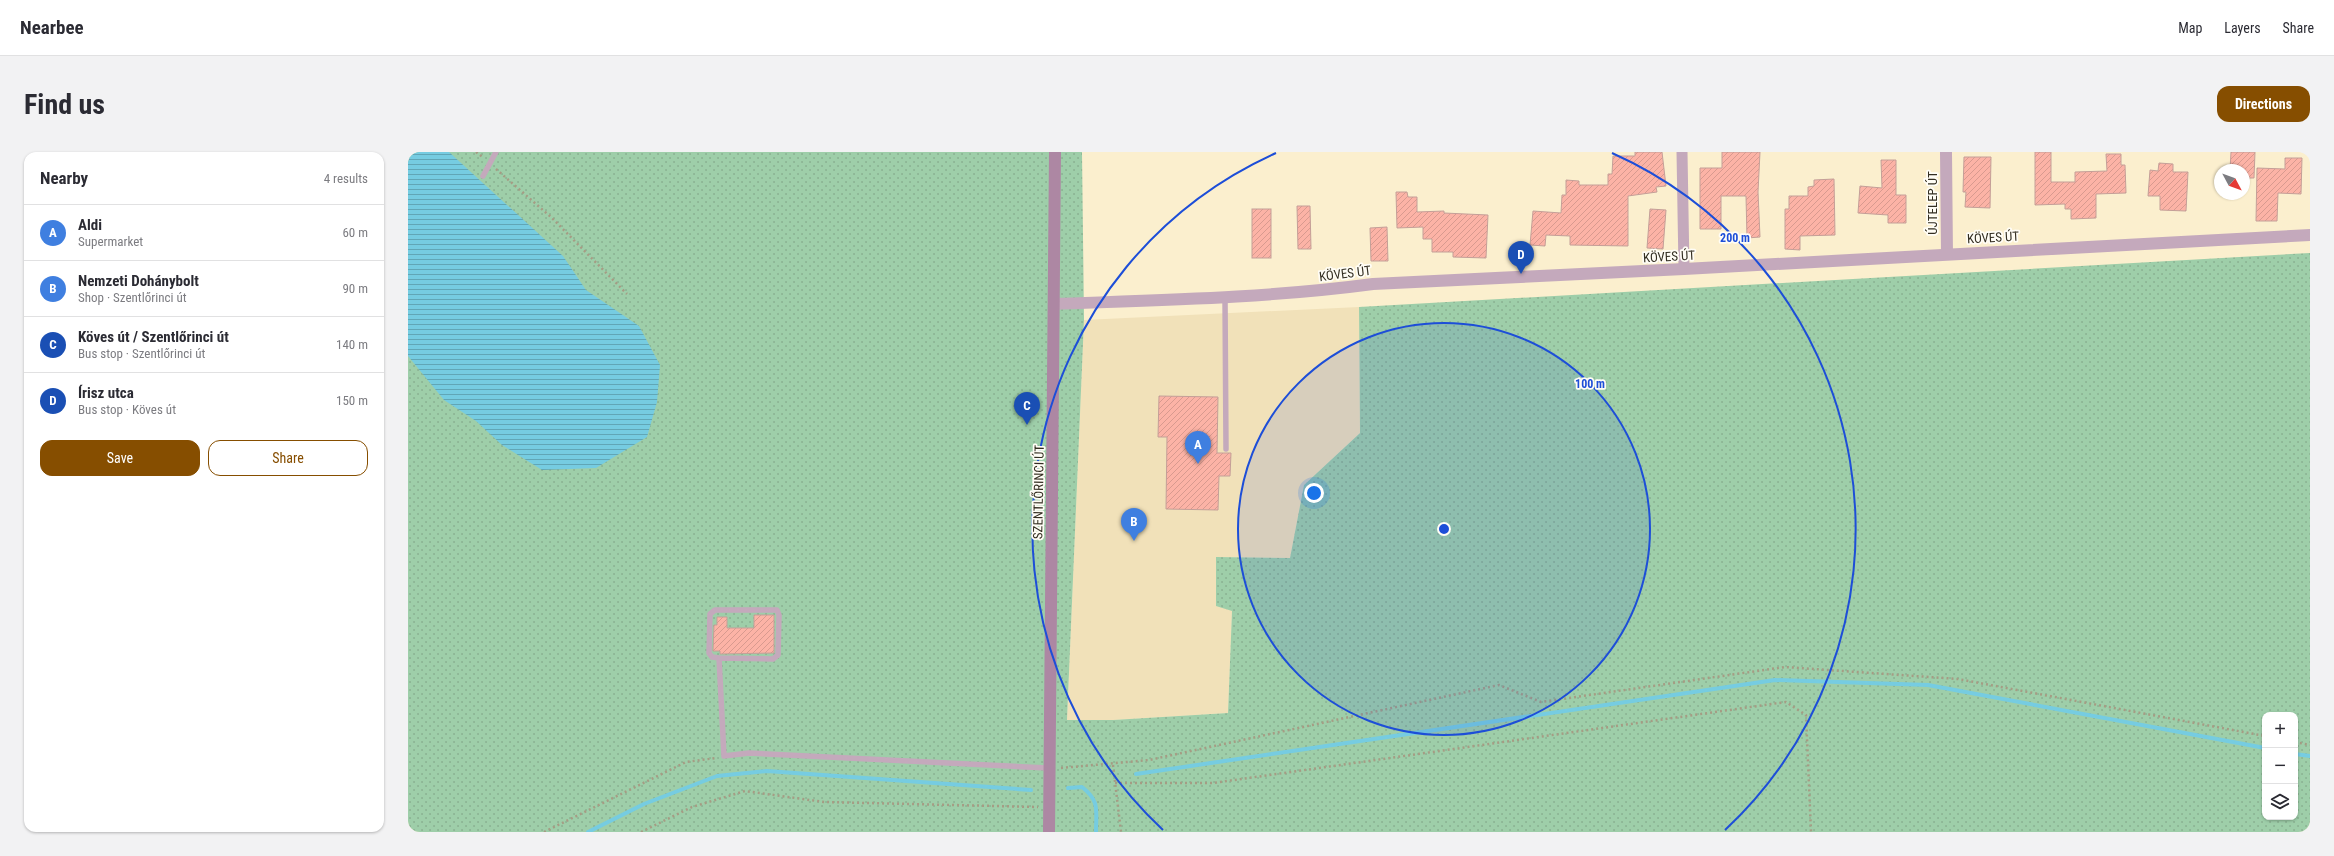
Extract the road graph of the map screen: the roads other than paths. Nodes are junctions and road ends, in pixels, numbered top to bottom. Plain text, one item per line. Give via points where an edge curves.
1 (496, 152) edge
2 (1055, 152) edge
3 (1682, 152) edge
4 (1946, 152) edge
5 (483, 176) dead end
6 (2310, 235) edge
7 (1947, 254) junction
8 (1684, 269) junction
9 (1225, 298) junction
10 (1054, 304) junction
11 (1226, 449) dead end
12 (719, 658) junction
13 (1048, 768) junction
14 (1049, 832) edge

1 - 5 lane
2 - 10 main road, SZENTLŐRINCI ÚT
3 - 8 street
4 - 7 street, ÚJTELEP ÚT
6 - 7 street, KÖVES ÚT
7 - 8 street, KÖVES ÚT
8 - 9 street, KÖVES ÚT via 1373,284
9 - 10 street, KÖVES ÚT
9 - 11 lane
10 - 13 main road, SZENTLŐRINCI ÚT
12 - 12 lane via 712,657 709,653 710,614 715,610 776,610 779,615 778,654 773,659
12 - 13 lane via 724,756 748,753
13 - 14 main road, SZENTLŐRINCI ÚT

